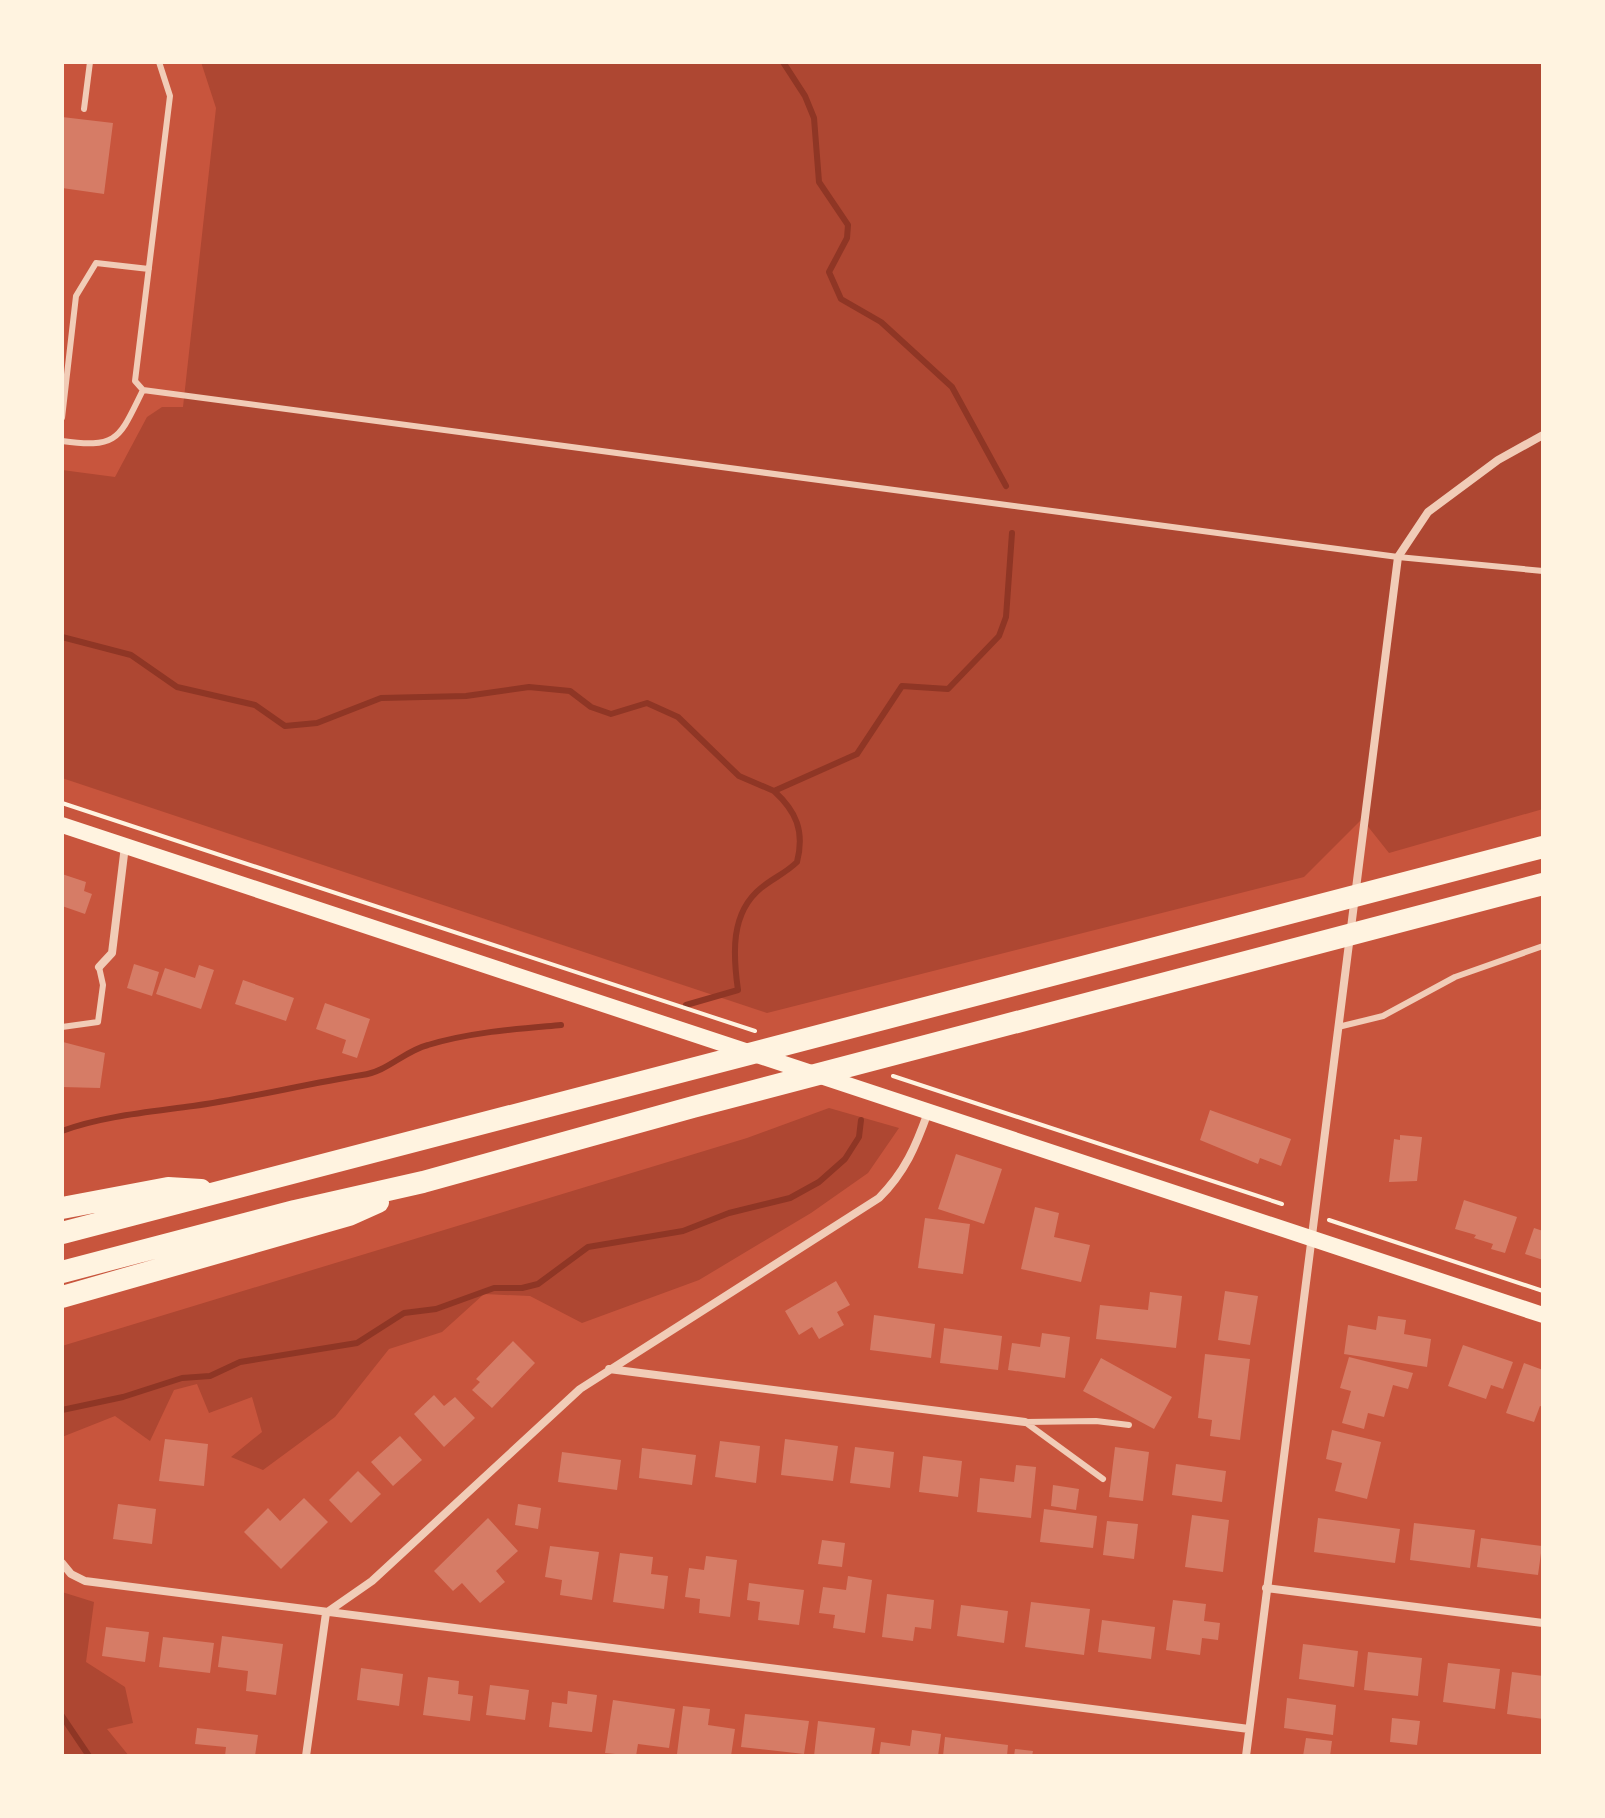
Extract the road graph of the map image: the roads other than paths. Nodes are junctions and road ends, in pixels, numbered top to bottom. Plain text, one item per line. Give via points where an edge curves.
1 (90, 62) edge
2 (159, 62) edge
3 (84, 109) dead end
4 (149, 269) junction
5 (143, 390) junction
6 (62, 418) edge
7 (1543, 435) edge
8 (62, 441) edge
9 (1398, 557) junction
10 (1543, 571) edge
11 (62, 825) edge
12 (125, 846) junction
13 (1543, 847) edge
14 (1543, 884) edge
15 (1543, 946) edge
16 (99, 967) joint
17 (62, 1027) edge
18 (1338, 1027) junction
19 (929, 1110) junction
20 (423, 1182) junction
21 (222, 1191) junction
22 (62, 1208) edge
23 (62, 1233) edge
24 (1311, 1239) junction
25 (62, 1272) edge
26 (62, 1297) edge
27 (1543, 1315) edge
28 (608, 1369) junction
29 (1025, 1422) junction
30 (1129, 1425) dead end
31 (1103, 1479) dead end
32 (62, 1563) edge
33 (1266, 1588) junction
34 (326, 1613) junction
35 (1543, 1623) edge
36 (1249, 1729) junction
37 (306, 1756) edge
38 (1246, 1756) edge

1 - 3 lane
2 - 4 lane via 170,96
4 - 5 lane via 135,381
4 - 6 lane via 96,263 76,296
5 - 8 lane via 127,422 107,442
5 - 9 lane
7 - 9 street via 1498,460 1428,512
9 - 10 lane
9 - 18 street
11 - 12 main road
12 - 16 street via 112,953
12 - 19 main road
13 - 21 highway
14 - 20 highway
15 - 18 lane via 1455,977 1383,1016
16 - 17 lane via 103,985 98,1022
18 - 24 street
19 - 24 main road
19 - 28 street via 913,1154 879,1198
20 - 25 highway
20 - 26 highway via 349,1215
21 - 22 highway via 168,1188
21 - 23 highway
24 - 27 main road
24 - 33 street
28 - 29 street
28 - 34 street via 372,1581
29 - 30 lane
29 - 31 lane
32 - 34 street via 85,1581
33 - 35 street
33 - 36 street
34 - 36 street
34 - 37 street
36 - 38 street

